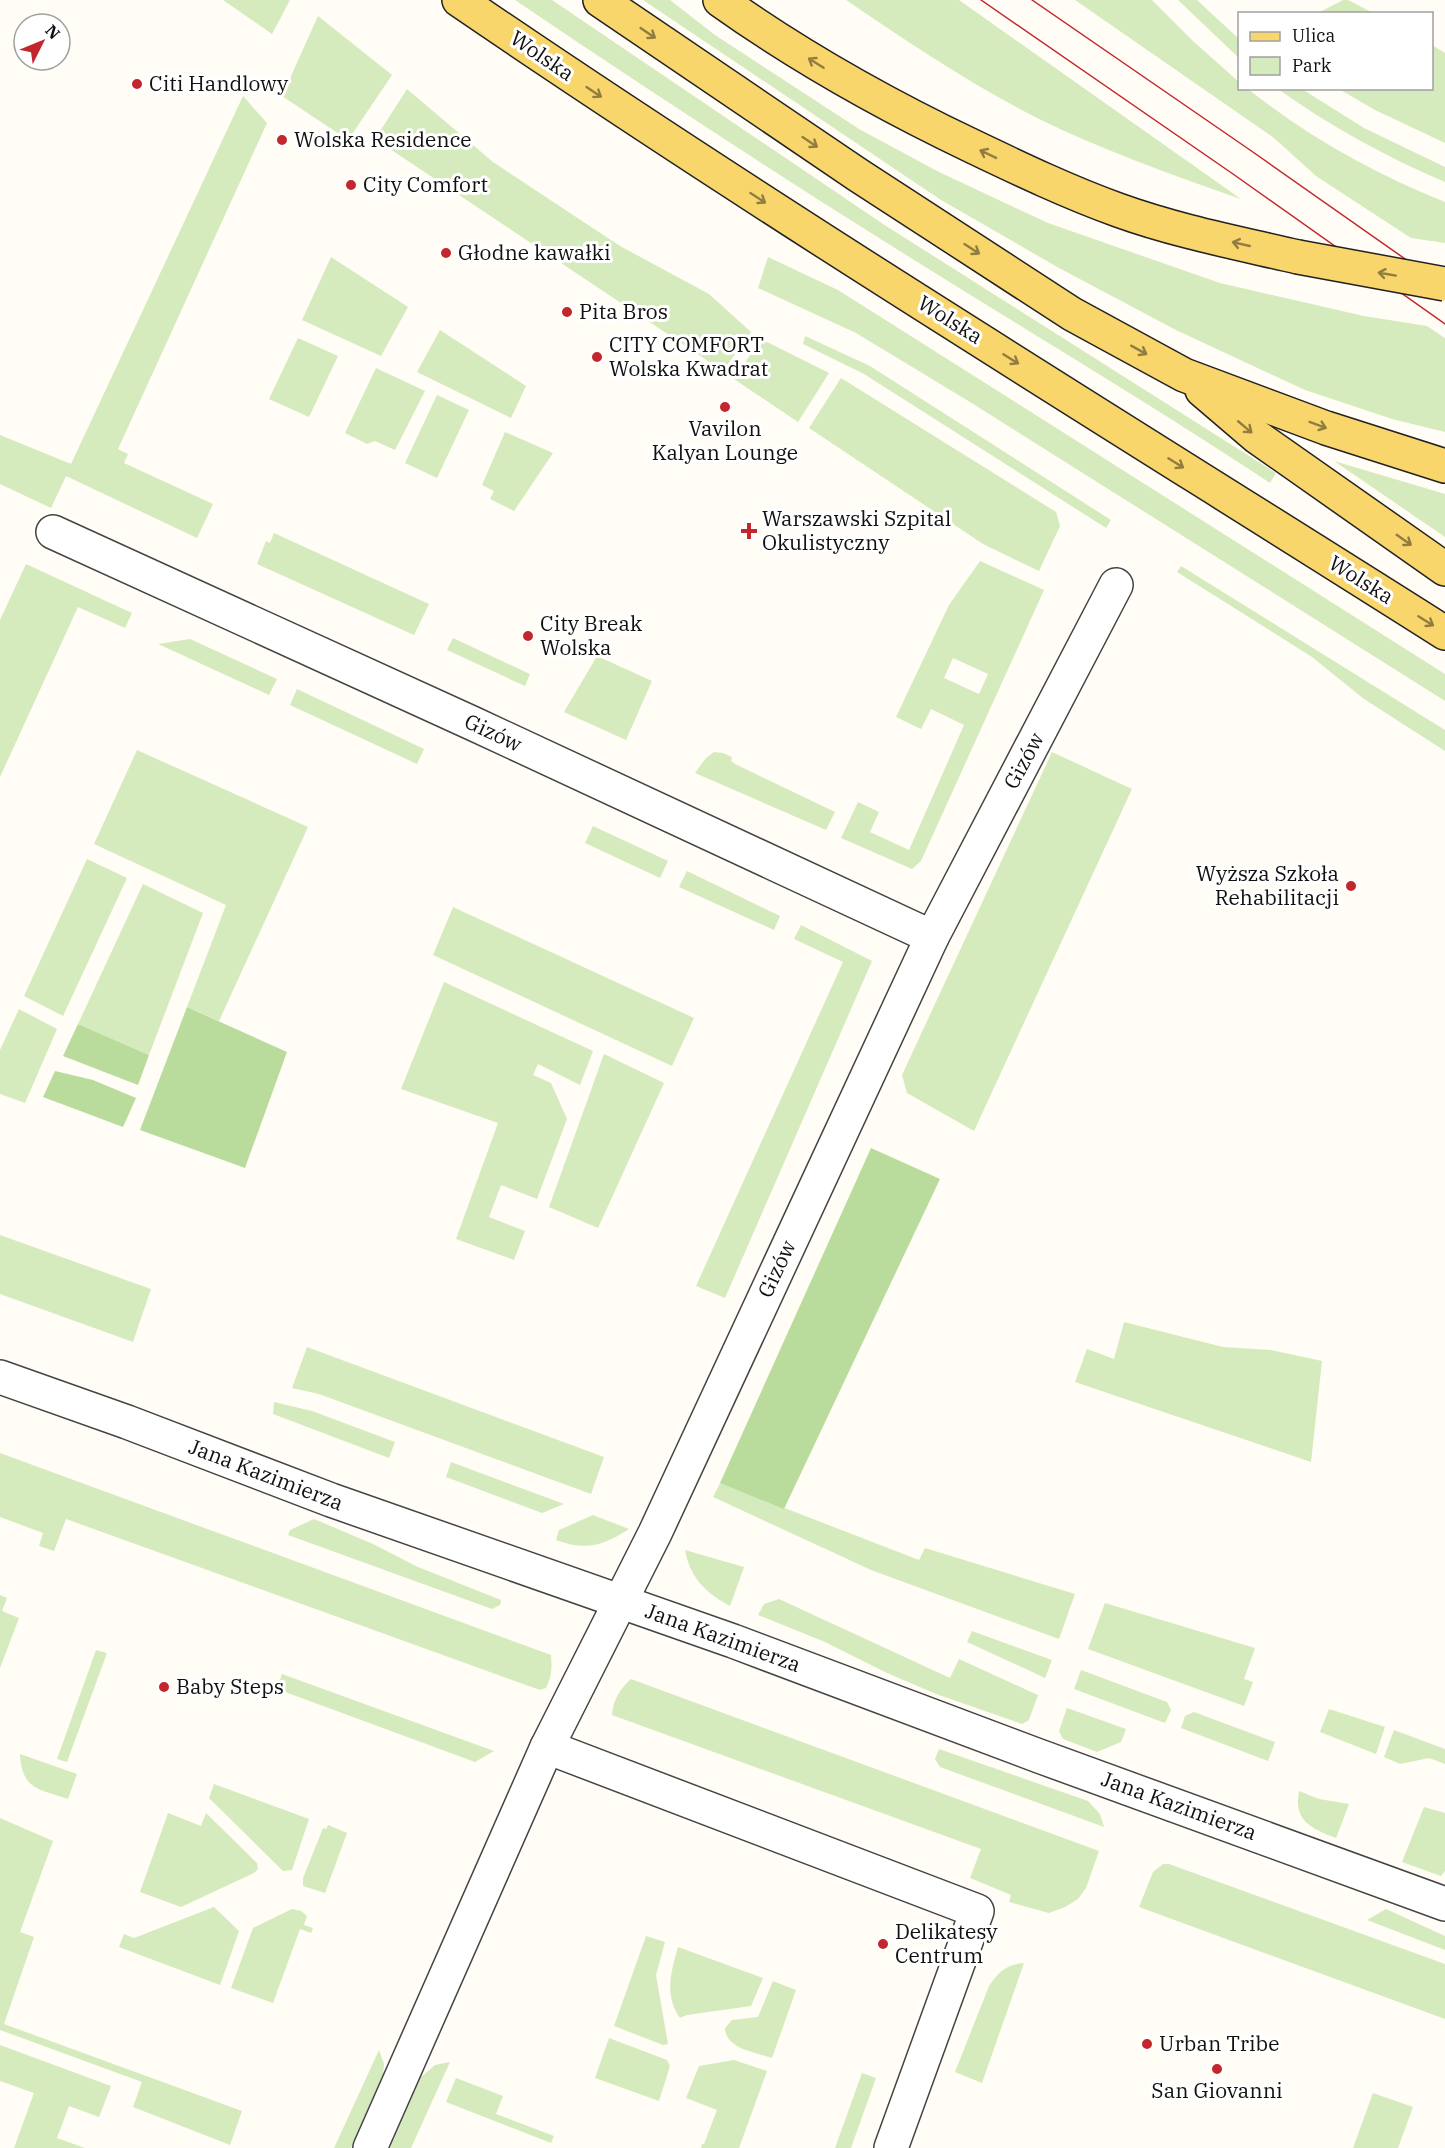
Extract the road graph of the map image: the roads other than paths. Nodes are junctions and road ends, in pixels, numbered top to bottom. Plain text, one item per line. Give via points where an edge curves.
1 (459, 0) edge
2 (600, 0) edge
3 (720, 0) edge
4 (740, 0) edge
5 (761, 29) junction
6 (1445, 284) edge
7 (1184, 375) junction
8 (1445, 466) edge
9 (52, 532) dead end
10 (1445, 569) edge
11 (1116, 585) dead end
12 (1445, 633) edge
13 (932, 936) junction
14 (0, 1377) edge
15 (622, 1602) junction
16 (547, 1747) junction
17 (1445, 1904) edge
18 (370, 2148) edge
19 (891, 2148) edge

1 -> 12 main road, Wolska via 773,208
2 -> 7 main road via 1063,308
3 - 5 main road
4 - 5 street
6 -> 5 main road, bridge via 1298,257 1200,235 1119,211 1041,180 894,108
7 -> 8 main road via 1326,428
7 -> 10 main road via 1257,437
9 - 13 street, Gizów
11 - 13 street, Gizów
13 - 15 street, Gizów
14 - 15 street, Jana Kazimierza via 331,1500
15 - 16 street, Gizów
15 - 17 street, Jana Kazimierza
16 - 18 street, Gizów
16 - 19 street via 977,1911

